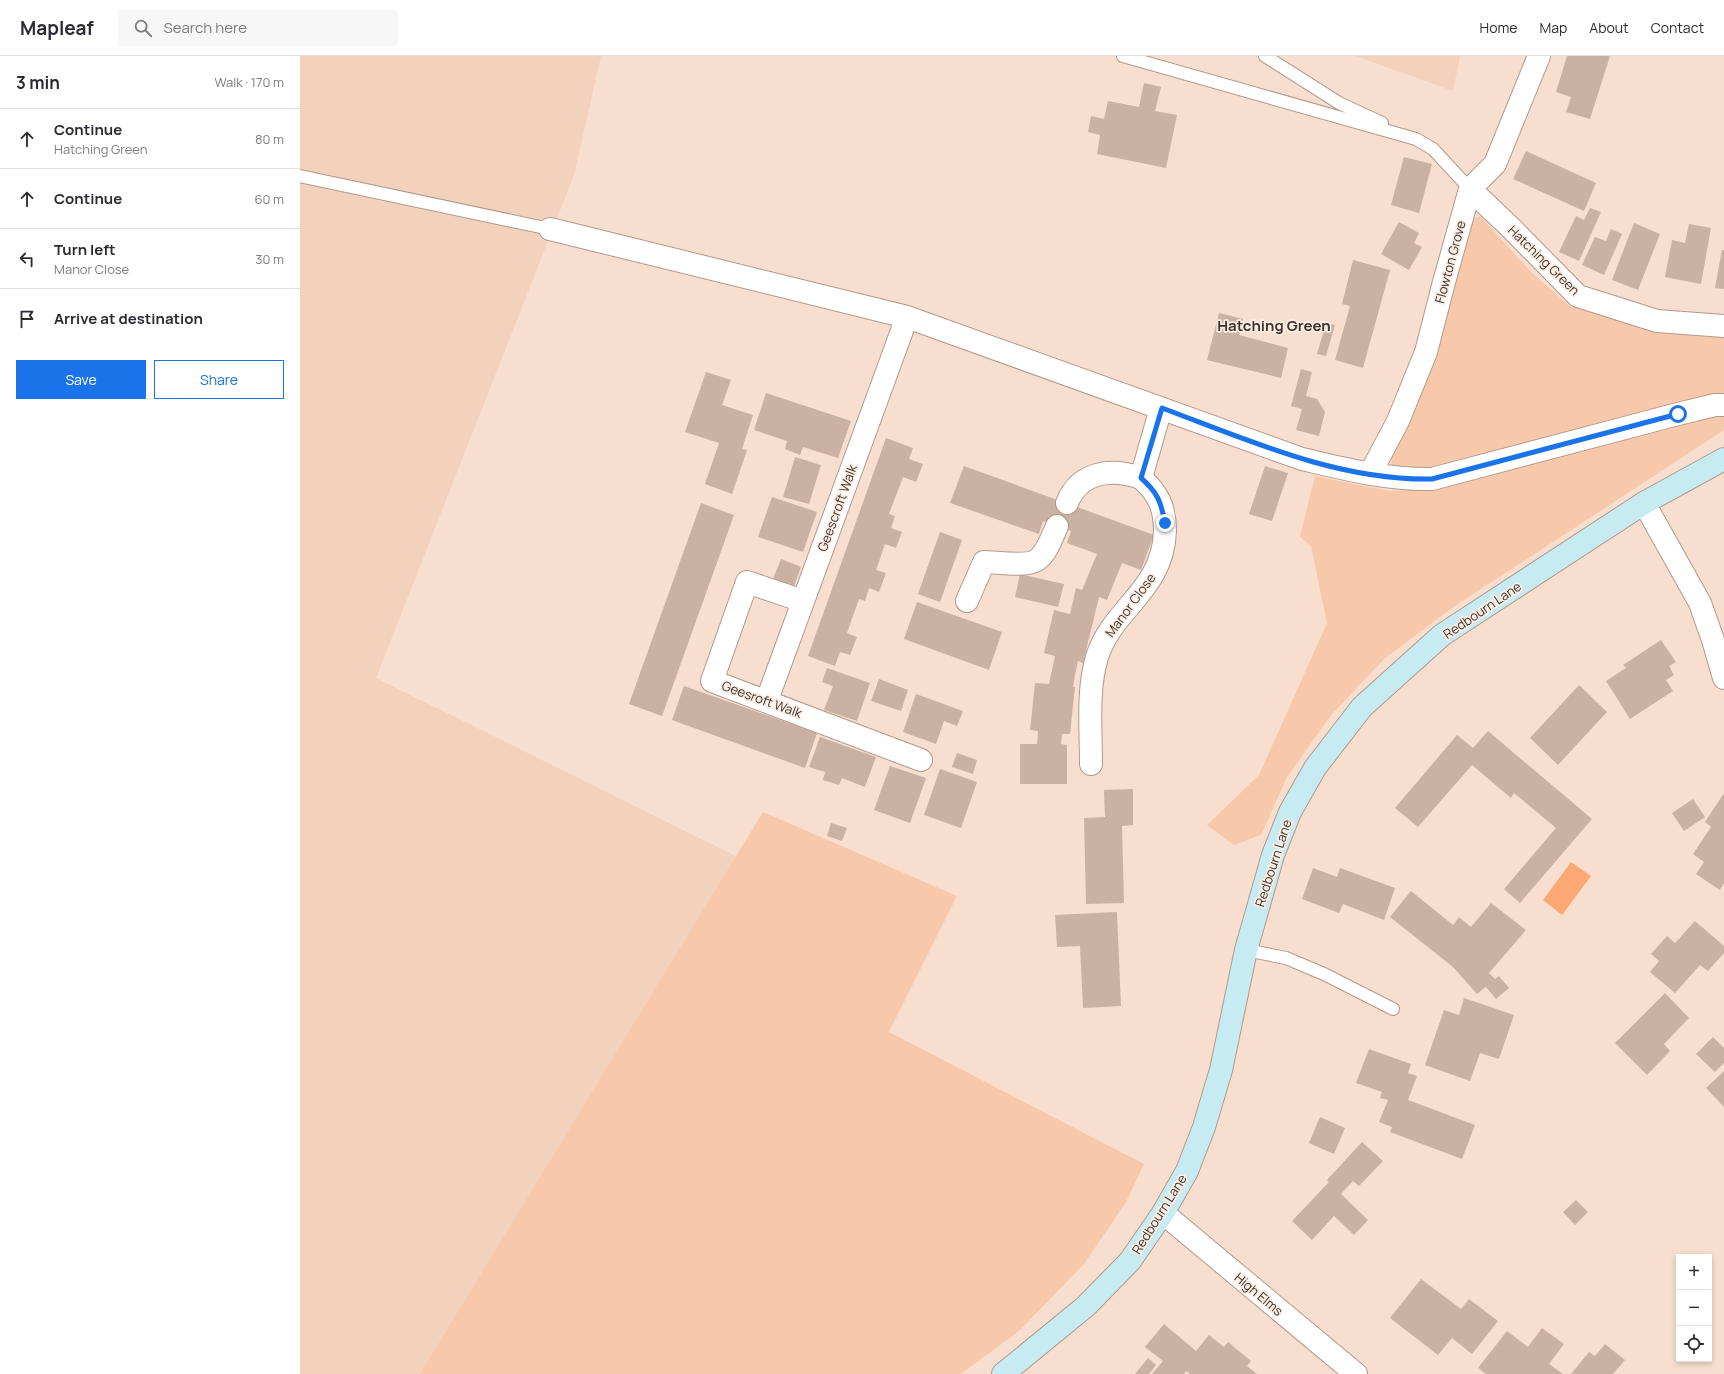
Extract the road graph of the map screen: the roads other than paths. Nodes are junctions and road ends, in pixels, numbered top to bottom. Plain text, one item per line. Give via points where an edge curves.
1 (1123, 56) edge
2 (1265, 56) edge
3 (1539, 56) edge
4 (1416, 139) junction
5 (300, 176) edge
6 (1470, 190) junction
7 (550, 229) joint
8 (907, 317) junction
9 (1724, 326) edge
10 (1724, 405) edge
11 (1162, 408) junction
12 (1724, 459) edge
13 (1370, 474) junction
14 (1141, 478) junction
15 (1066, 503) dead end
16 (1644, 503) junction
17 (1057, 526) dead end
18 (803, 601) junction
19 (966, 601) dead end
20 (1724, 678) edge
21 (768, 700) junction
22 (921, 760) dead end
23 (1091, 764) dead end
24 (1246, 950) junction
25 (1394, 1009) dead end
26 (1163, 1214) junction
27 (1003, 1374) edge
28 (1356, 1374) edge

1 - 4 lane
2 - 4 lane via 1340,103
3 - 6 street, Flowton Grove via 1495,164
4 - 6 lane via 1433,149
5 - 7 lane
6 - 9 street, Hatching Green via 1578,296 1657,321
6 - 13 street, Flowton Grove via 1426,352 1398,421
7 - 8 street
8 - 11 street
8 - 18 street, Geescroft Walk
10 - 13 street via 1678,414 1432,479 1407,479
11 - 13 street via 1302,459
11 - 14 street
12 - 16 main road, Redbourn Lane
14 - 15 street via 1117,472 1097,474 1078,486
14 - 23 street, Manor Close via 1157,495 1162,507 1165,523 1164,541 1154,574 1111,627 1097,657 1091,694
16 - 20 street via 1700,603
16 - 24 main road, Redbourn Lane via 1442,635 1362,707 1315,768 1290,812 1273,856
17 - 19 street via 1050,542 1036,560 1026,564 984,562
18 - 21 street, Geescroft Walk
18 - 21 street, Geesroft Walk via 747,582 744,589 712,681
21 - 22 street, Geesroft Walk
24 - 25 lane via 1286,958
24 - 26 main road, Redbourn Lane via 1221,1070 1204,1127 1186,1171
26 - 27 main road, Redbourn Lane via 1130,1261 1086,1306
26 - 28 street, High Elms

